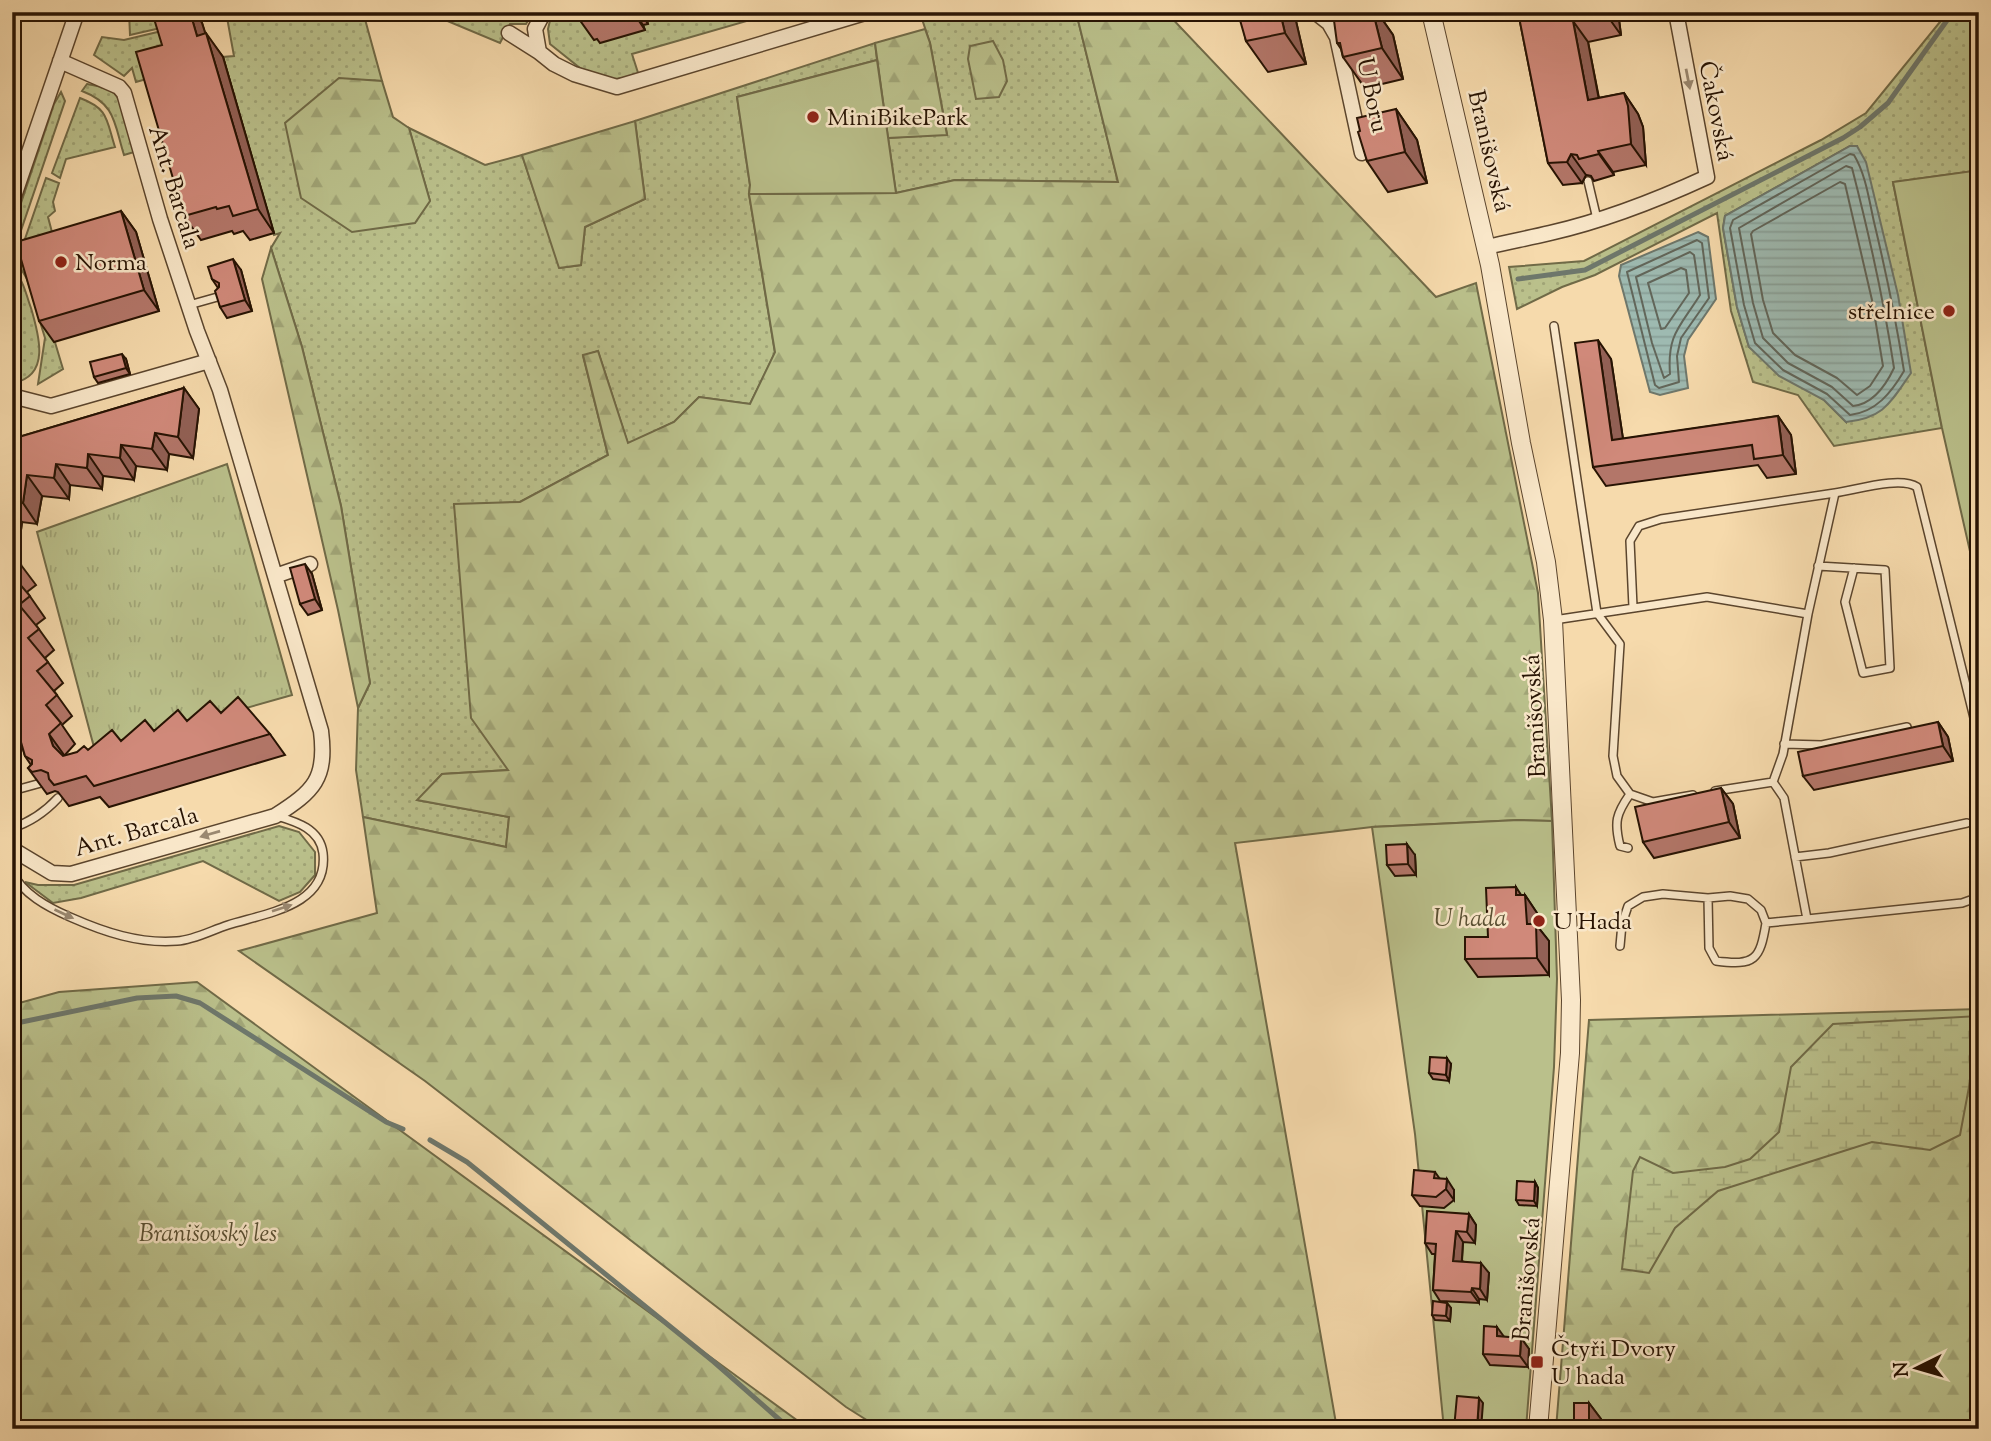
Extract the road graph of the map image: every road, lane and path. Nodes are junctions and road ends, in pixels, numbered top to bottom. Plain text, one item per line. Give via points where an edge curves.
1 (77, 12) edge
2 (544, 12) edge
3 (868, 12) edge
4 (1315, 12) edge
5 (1431, 12) edge
6 (1676, 12) edge
7 (509, 33) dead end
8 (539, 52) junction
9 (60, 61) junction
10 (1362, 153) edge
11 (1588, 181) dead end
12 (12, 202) edge
13 (1597, 219) junction
14 (1487, 247) junction
15 (221, 296) edge
16 (189, 305) junction
17 (1554, 326) dead end
18 (209, 361) junction
19 (12, 396) edge
20 (1835, 493) junction
21 (310, 564) dead end
22 (1818, 566) junction
23 (1854, 568) junction
24 (275, 576) junction
25 (1633, 607) junction
26 (1597, 613) junction
27 (1808, 614) junction
28 (1553, 620) junction
29 (1907, 727) edge
30 (1979, 738) edge
31 (1784, 744) junction
32 (1773, 782) junction
33 (41, 783) edge
34 (12, 790) edge
35 (1630, 794) junction
36 (58, 798) edge
37 (275, 816) junction
38 (1967, 823) dead end
39 (12, 828) edge
40 (1628, 848) dead end
41 (12, 849) edge
42 (1795, 857) junction
43 (12, 872) edge
44 (1979, 897) edge
45 (1708, 898) junction
46 (1807, 919) junction
47 (1766, 923) junction
48 (1620, 946) dead end
49 (1538, 1429) edge

1 - 9 street
2 - 8 street via 535,29
3 - 8 street via 617,87 574,74
4 - 10 street, U Boru via 1337,37
5 - 14 street, Branišovská
6 -> 13 street, Čakovská via 1707,177
7 - 8 street
9 - 12 street
9 - 16 street, Ant. Barcala via 124,93
11 - 13 lane
13 - 14 street
14 - 28 street, Branišovská
15 - 16 lane
16 - 18 street, Ant. Barcala
17 - 26 lane
18 - 19 street via 51,406
18 - 24 street, Ant. Barcala
20 - 22 lane
20 - 25 lane via 1639,526 1630,541
20 - 30 lane via 1910,482 1917,487
21 - 24 street
22 - 23 lane
22 - 27 lane
23 - 23 lane via 1885,570 1890,668 1863,673 1845,602
24 - 37 street, Ant. Barcala via 324,750 319,776 303,797
25 - 26 lane
25 - 27 lane via 1707,597
26 - 28 lane
26 - 35 lane via 1620,644 1613,756 1617,776
27 - 31 lane
28 - 49 street, Branišovská via 1571,1000
29 - 31 lane via 1822,745
31 - 32 lane
32 - 35 lane via 1653,802
32 - 42 lane via 1784,798
33 - 34 lane
35 - 40 lane via 1618,811 1616,829 1620,846
36 - 39 lane via 28,823
37 -> 41 street, Ant. Barcala via 71,874 52,873
43 -> 37 lane via 29,893 102,931 134,939 179,941 297,903 318,885 325,868 322,845 305,825
38 - 42 lane
42 - 46 lane
44 - 46 lane via 1962,903
45 - 47 lane via 1748,899 1761,910
45 - 47 lane via 1709,948 1716,961 1738,964 1754,960 1762,949
45 - 48 lane via 1643,897 1628,906
46 - 47 lane

